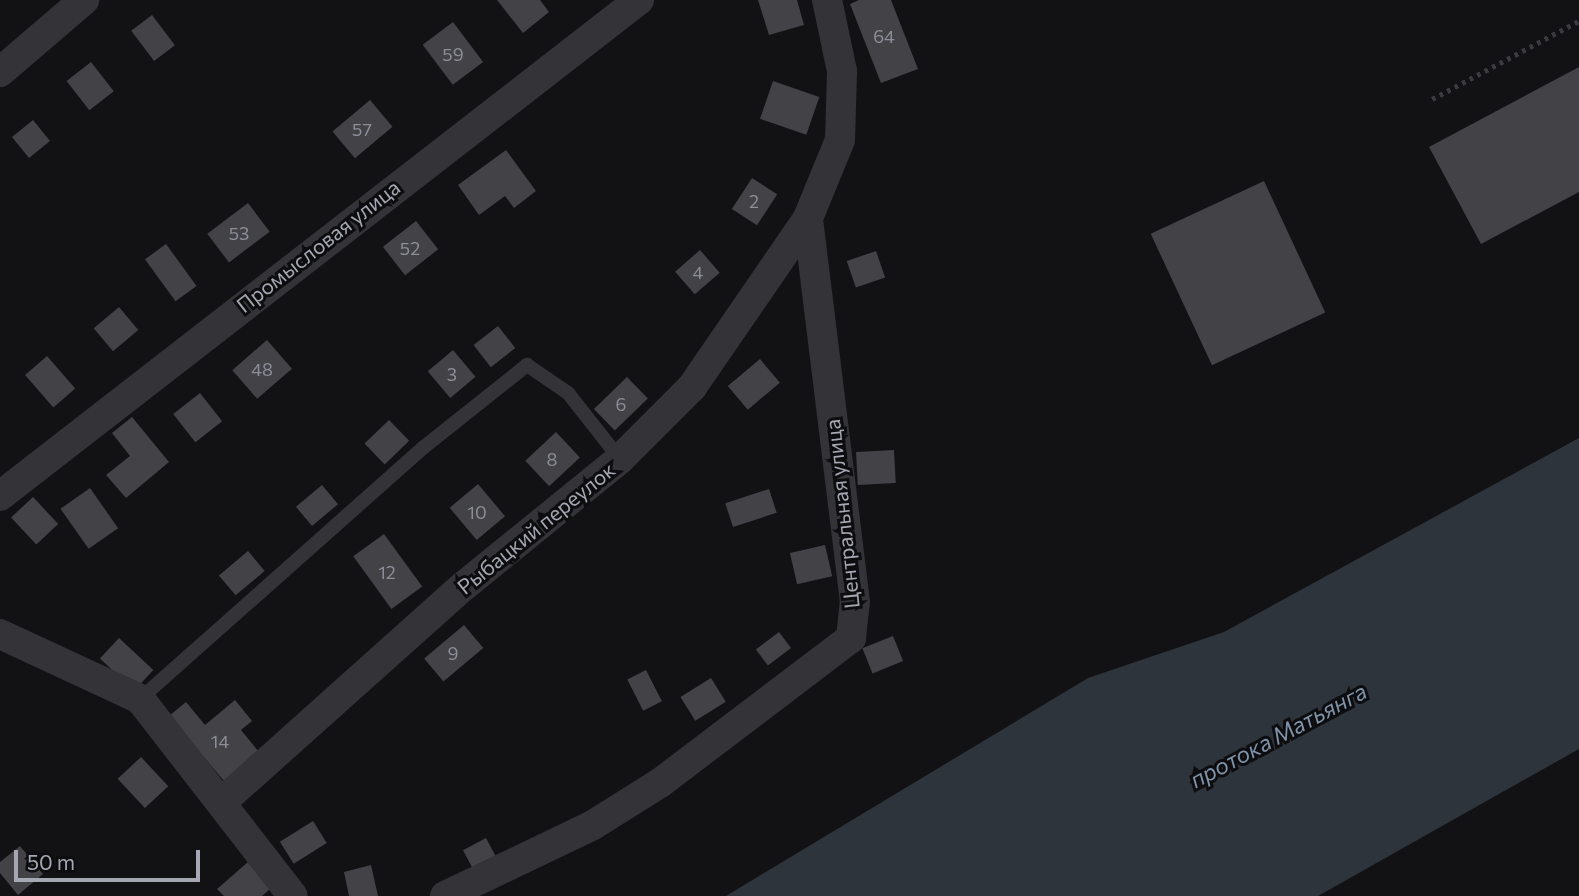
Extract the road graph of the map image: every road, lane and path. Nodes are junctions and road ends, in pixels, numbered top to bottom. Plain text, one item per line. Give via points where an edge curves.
1 (84, 0) edge
2 (639, 0) edge
3 (827, 0) edge
4 (1579, 21) edge
5 (0, 72) edge
6 (1432, 99) dead end
7 (808, 218) junction
8 (620, 459) junction
9 (0, 496) edge
10 (0, 634) edge
11 (140, 699) junction
12 (223, 801) junction
13 (293, 896) edge
14 (445, 896) edge

1 - 5 street
2 - 9 street, Промысловая улица
3 - 7 street, Центральная улица via 842,71 841,140
4 - 6 path
7 - 8 street, Рыбацкий переулок via 692,387
7 - 14 street, Центральная улица via 855,602 851,638 660,783 593,825
8 - 11 lane via 568,393 527,365 424,447
8 - 12 street, Рыбацкий переулок via 465,585
10 - 11 street
11 - 12 street
12 - 13 street

